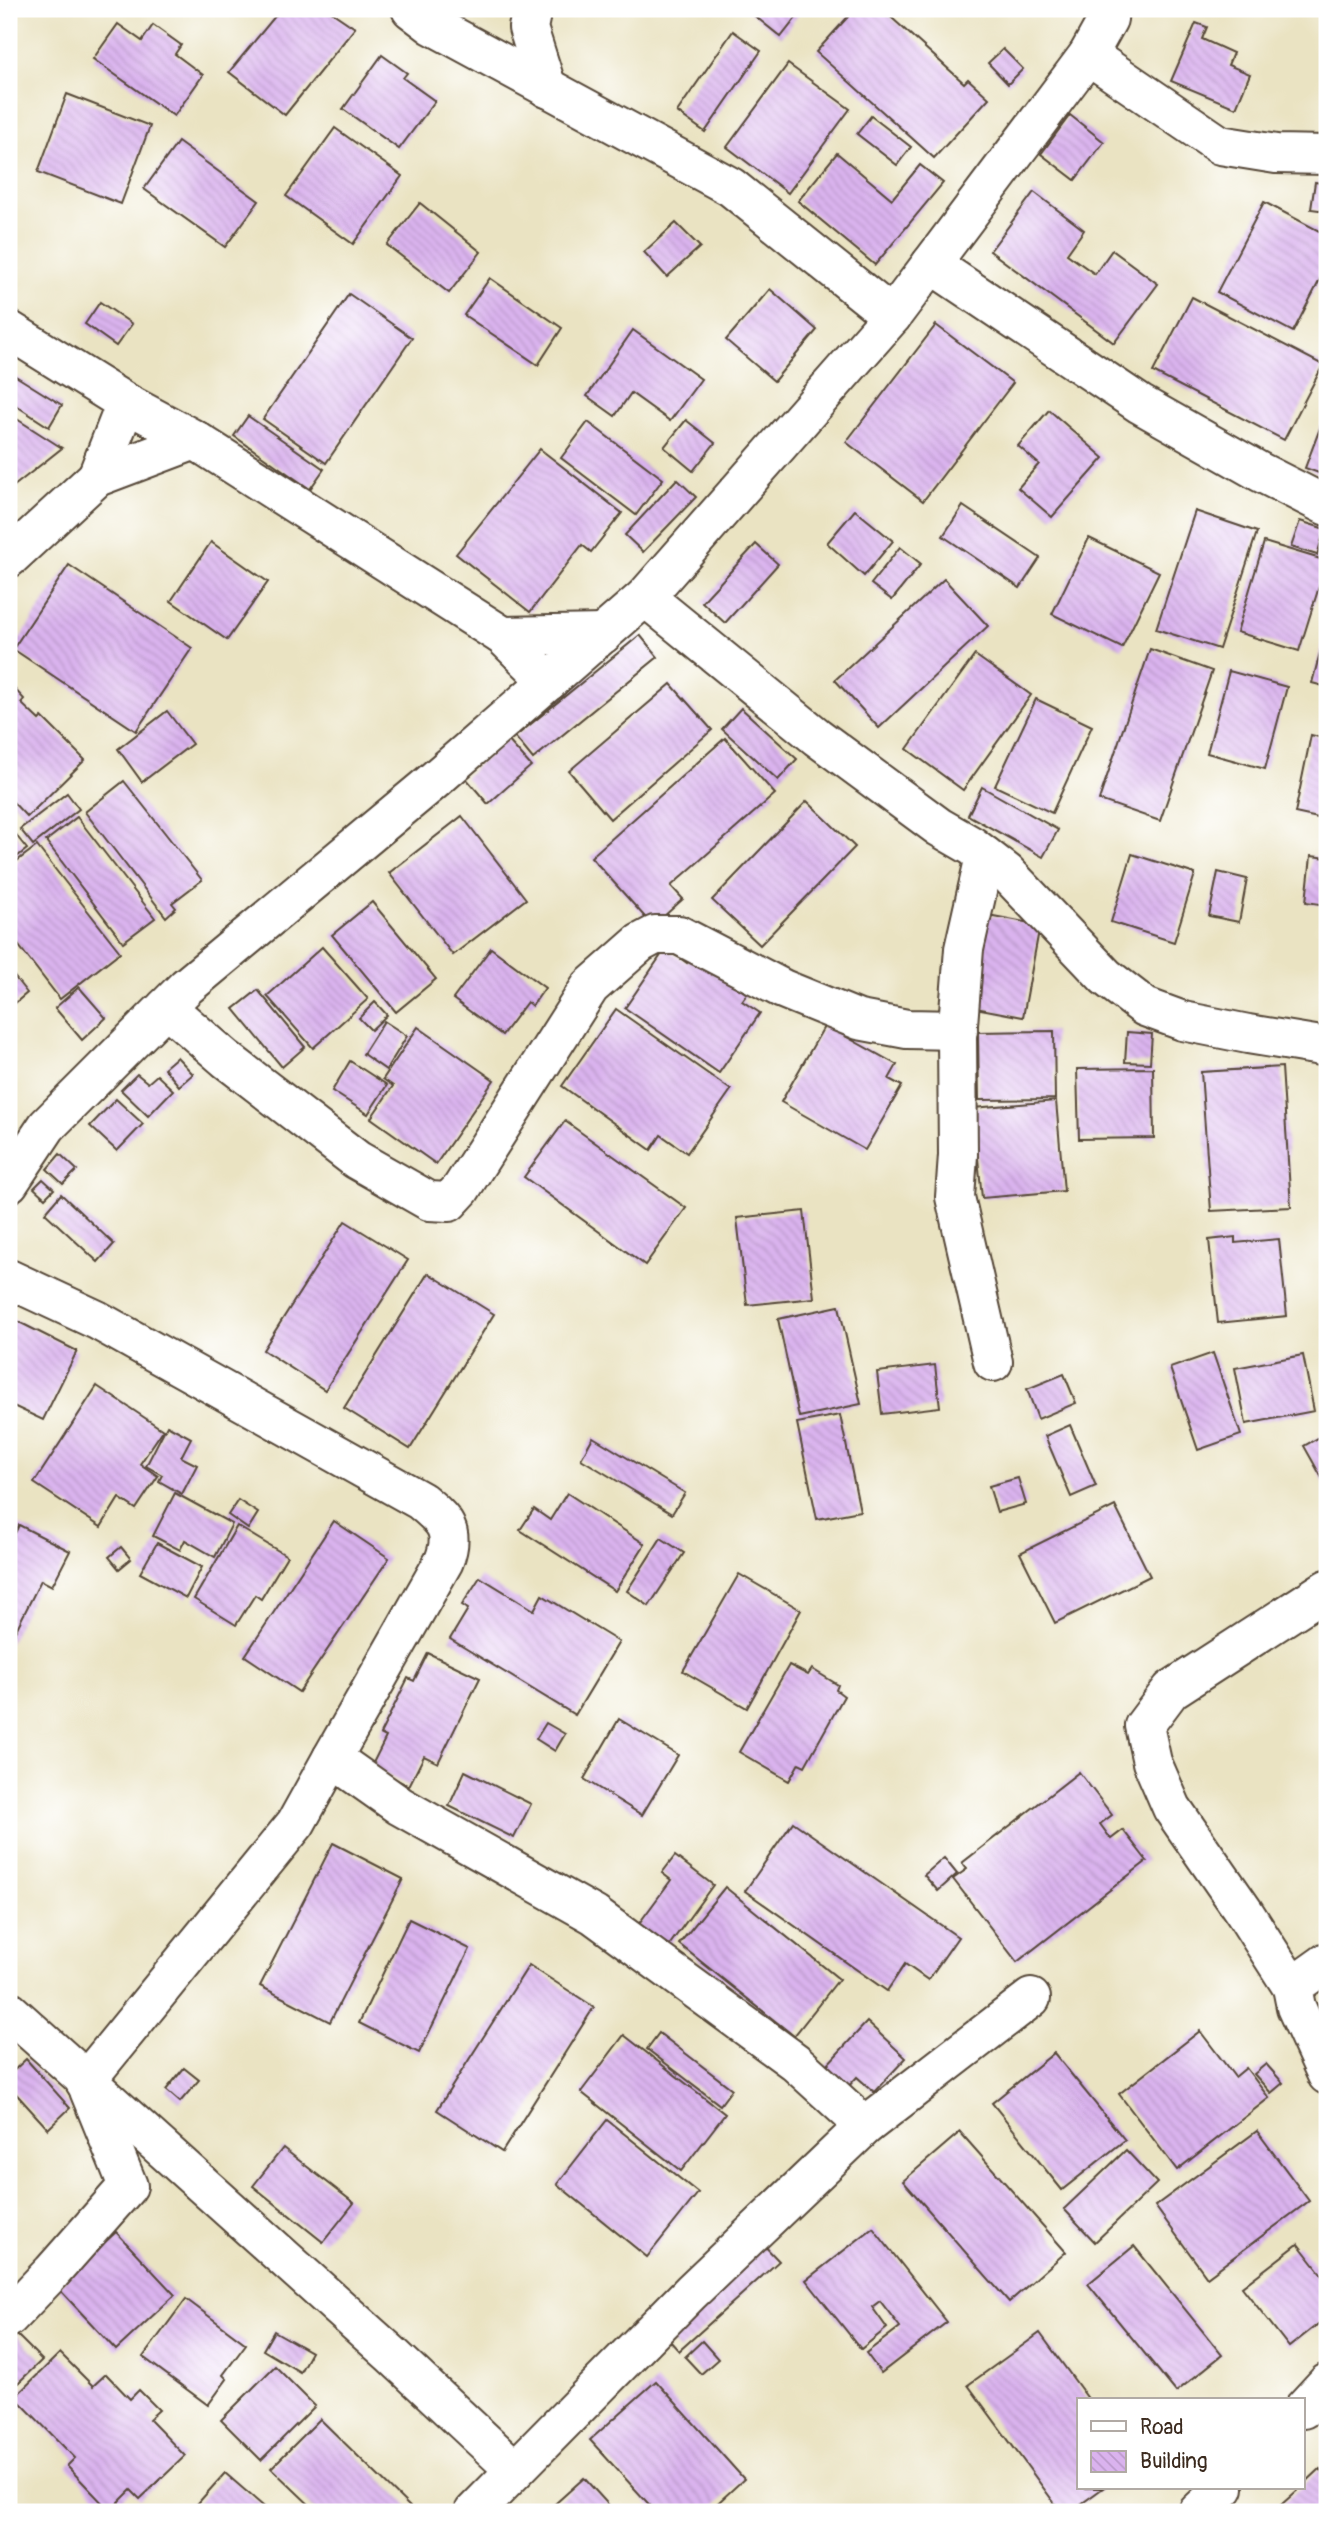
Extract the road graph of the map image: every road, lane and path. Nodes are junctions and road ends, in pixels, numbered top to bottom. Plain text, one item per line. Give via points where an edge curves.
1 (411, 9) edge
2 (532, 9) edge
3 (1109, 9) edge
4 (1088, 55) junction
5 (547, 88) junction
6 (1327, 155) edge
7 (931, 264) junction
8 (892, 316) junction
9 (9, 330) edge
10 (126, 403) junction
11 (194, 440) junction
12 (97, 477) junction
13 (1327, 506) edge
14 (9, 558) edge
15 (645, 597) junction
16 (603, 634) junction
17 (503, 636) junction
18 (548, 681) junction
19 (985, 856) junction
20 (166, 1007) junction
21 (958, 1030) junction
22 (1327, 1047) edge
23 (9, 1183) edge
24 (9, 1279) edge
25 (993, 1362) dead end
26 (1327, 1589) edge
27 (332, 1758) junction
28 (1327, 1962) edge
29 (1292, 1987) junction
30 (1031, 1998) dead end
31 (9, 2011) edge
32 (1327, 2075) edge
33 (85, 2082) junction
34 (879, 2115) junction
35 (9, 2317) edge
36 (1327, 2383) edge
37 (1304, 2409) edge
38 (515, 2470) junction
39 (1222, 2490) edge
40 (474, 2512) edge
41 (1198, 2512) edge

1 - 5 street
2 - 5 street via 528,28
3 - 4 street
4 - 6 street via 1220,145 1276,155
4 - 7 street
5 - 8 street via 732,187
7 - 8 street
7 - 13 street via 1140,404
8 - 15 street
9 - 10 street
10 - 11 street
10 - 12 street
11 - 12 street
11 - 17 street
12 - 14 street
15 - 16 street
15 - 19 street via 817,737
16 - 17 street
16 - 18 street
17 - 18 street
18 - 20 street
19 - 21 street via 964,949
19 - 22 street via 1007,873 1106,977 1145,1007 1183,1021
20 - 21 street via 357,1160 429,1201 449,1202 590,987 655,935 679,935 783,989 859,1020 907,1029
20 - 23 street via 47,1126
21 - 25 street via 955,1197
24 - 27 street via 97,1320 421,1501 442,1519 450,1547 444,1561
26 - 29 street via 1171,1690 1144,1726 1152,1762 1172,1808
27 - 33 street via 296,1822
27 - 34 street via 400,1806 594,1915 828,2090
28 - 29 street
29 - 32 street via 1296,2007
30 - 34 street
31 - 33 street
33 - 35 street via 128,2186
33 - 38 street
34 - 38 street via 691,2292
36 - 37 street
38 - 40 street
39 - 41 street

